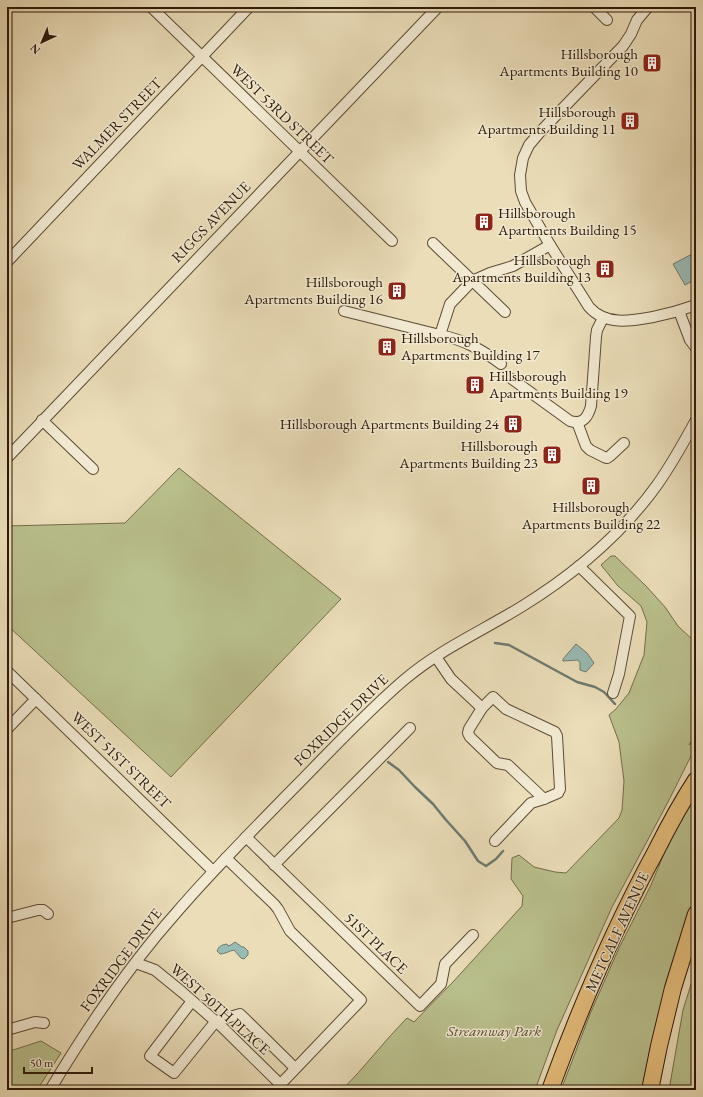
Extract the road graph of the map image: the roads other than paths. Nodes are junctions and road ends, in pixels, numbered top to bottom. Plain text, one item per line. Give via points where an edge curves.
1 (151, 7) edge
2 (249, 7) edge
3 (438, 7) edge
4 (594, 7) edge
5 (648, 7) edge
6 (607, 20) dead end
7 (202, 57) junction
8 (299, 152) junction
9 (392, 241) dead end
10 (433, 242) dead end
11 (550, 245) junction
12 (7, 262) edge
13 (472, 281) junction
14 (696, 305) edge
15 (344, 311) dead end
16 (679, 311) junction
17 (505, 312) dead end
18 (604, 318) junction
19 (440, 335) junction
20 (696, 348) edge
21 (500, 364) dead end
22 (512, 379) dead end
23 (42, 420) junction
24 (696, 420) edge
25 (577, 422) junction
26 (624, 442) dead end
27 (7, 458) edge
28 (93, 469) dead end
29 (579, 566) junction
30 (436, 658) junction
31 (7, 671) edge
32 (613, 693) dead end
33 (36, 699) junction
34 (482, 708) junction
35 (410, 728) dead end
36 (7, 729) edge
37 (696, 780) edge
38 (544, 799) junction
39 (246, 837) junction
40 (495, 841) dead end
41 (226, 858) junction
42 (274, 865) junction
43 (213, 871) junction
44 (48, 914) dead end
45 (696, 914) edge
46 (7, 918) edge
47 (474, 935) dead end
48 (136, 963) junction
49 (192, 1001) junction
50 (216, 1021) junction
51 (44, 1023) dead end
52 (7, 1030) edge
53 (295, 1068) junction
54 (278, 1087) edge
55 (50, 1090) edge
56 (550, 1090) edge
57 (650, 1090) edge

1 - 7 street, WEST 53RD STREET
2 - 7 street, WALMER STREET
3 - 8 street, RIGGS AVENUE
4 - 6 street
5 - 11 street via 637,20 625,43 540,132 525,153 520,175 521,191
7 - 8 street, WEST 53RD STREET
7 - 12 street, WALMER STREET
8 - 9 street, WEST 53RD STREET
8 - 23 street, RIGGS AVENUE
10 - 13 street
11 - 13 street via 513,266
11 - 18 street via 589,307
13 - 17 street
13 - 19 street via 450,304
14 - 16 street
15 - 19 street
16 - 18 street via 625,321
16 - 20 street via 690,340
18 - 25 street via 597,330 591,406 585,418
19 - 21 street via 466,342
22 - 25 street via 570,421
23 - 27 street, RIGGS AVENUE
23 - 28 street
24 - 29 street, FOXRIDGE DRIVE via 673,461 637,511 611,539
25 - 26 street via 586,446 604,457 610,456
29 - 30 street, FOXRIDGE DRIVE via 535,598
29 - 32 street via 630,616
30 - 34 street via 451,679
30 - 39 street, FOXRIDGE DRIVE via 405,679 368,713
31 - 33 street, WEST 51ST STREET
33 - 36 street
33 - 43 street, WEST 51ST STREET
34 - 38 street via 469,729 470,737 497,762 508,765
34 - 38 street via 493,697 506,709 555,732 560,789 558,793
35 - 42 street
37 - 56 highway, METCALF AVENUE via 642,877 612,938
38 - 40 street via 532,803
39 - 41 street, FOXRIDGE DRIVE
39 - 42 street, 51ST PLACE
41 - 43 street, FOXRIDGE DRIVE
41 - 53 street via 274,904 290,931 361,1000
42 - 47 street, 51ST PLACE via 420,1006 441,984 445,964
43 - 48 street, FOXRIDGE DRIVE
44 - 46 street via 38,910
45 - 57 highway via 673,988
48 - 49 street, WEST 50TH PLACE via 155,970
48 - 55 street, FOXRIDGE DRIVE via 104,1004
49 - 50 street, WEST 50TH PLACE
49 - 50 street via 150,1056 174,1073
50 - 53 street via 240,1014
50 - 54 street, WEST 50TH PLACE
51 - 52 street via 35,1022
53 - 54 street

